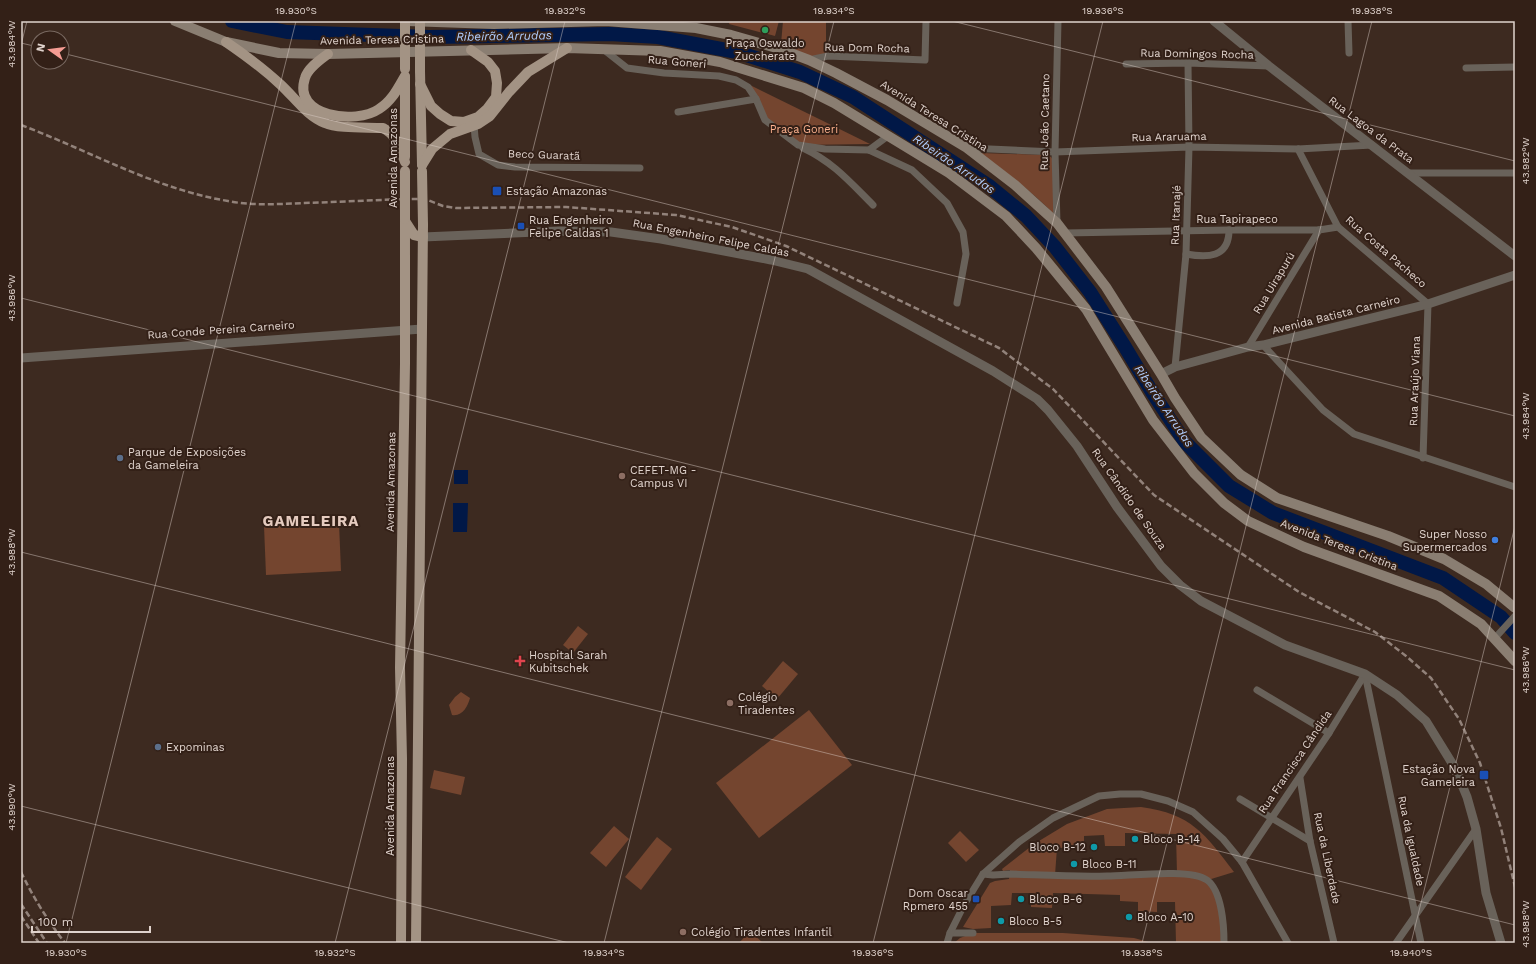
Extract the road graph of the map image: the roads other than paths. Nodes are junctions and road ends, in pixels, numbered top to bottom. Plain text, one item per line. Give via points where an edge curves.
1 (175, 21) edge
2 (406, 21) edge
3 (420, 21) edge
4 (680, 21) edge
5 (926, 21) edge
6 (1058, 21) edge
7 (1214, 21) edge
8 (1348, 21) edge
9 (498, 22) edge
10 (696, 28) junction
11 (226, 42) junction
12 (567, 48) junction
13 (602, 48) junction
14 (471, 50) junction
15 (1348, 53) dead end
16 (328, 54) junction
17 (809, 60) junction
18 (1188, 63) junction
19 (1126, 64) dead end
20 (1269, 66) junction
21 (1515, 67) edge
22 (1466, 68) dead end
23 (405, 73) junction
24 (420, 84) junction
25 (756, 99) junction
26 (678, 112) dead end
27 (474, 125) junction
28 (888, 136) junction
29 (798, 145) junction
30 (1372, 145) junction
31 (1189, 147) junction
32 (967, 148) junction
33 (1298, 149) junction
34 (869, 150) junction
35 (1055, 152) junction
36 (405, 167) junction
37 (422, 168) junction
38 (640, 168) dead end
39 (1409, 173) junction
40 (1515, 173) edge
41 (873, 205) dead end
42 (405, 220) junction
43 (1057, 223) junction
44 (1338, 227) junction
45 (1229, 230) junction
46 (1319, 230) junction
47 (1186, 231) junction
48 (1065, 233) junction
49 (423, 237) junction
50 (1186, 254) junction
51 (1515, 256) edge
52 (1515, 275) edge
53 (957, 303) dead end
54 (1428, 304) junction
55 (422, 328) junction
56 (405, 330) junction
57 (1263, 345) junction
58 (950, 347) joint
59 (1248, 347) junction
60 (21, 358) edge
61 (1175, 367) junction
62 (1161, 374) junction
63 (1423, 458) junction
64 (1515, 487) edge
65 (1515, 614) edge
66 (1494, 640) junction
67 (1515, 661) edge
68 (1365, 674) junction
69 (1257, 690) dead end
70 (1329, 733) junction
71 (1300, 778) junction
72 (1240, 799) dead end
73 (1272, 818) junction
74 (1476, 829) junction
75 (1310, 841) junction
76 (1242, 862) junction
77 (983, 874) junction
78 (1416, 915) junction
79 (950, 933) junction
80 (973, 933) dead end
81 (401, 943) edge
82 (416, 943) edge
83 (947, 943) edge
84 (1224, 943) edge
85 (1288, 943) edge
86 (1334, 943) edge
87 (1396, 943) edge
88 (1421, 943) edge
89 (1501, 943) edge

1 - 11 main road, Avenida Teresa Cristina
2 - 9 main road, Avenida Teresa Cristina
2 - 23 main road, Avenida Amazonas, bridge
3 - 24 main road, bridge
4 - 10 street
5 - 17 street, Rua Dom Rocha via 925,60 828,56
6 - 35 street, Rua João Caetano
7 - 20 street, Rua Lagoa da Prata
8 - 15 street
9 - 10 main road, Avenida Teresa Cristina via 606,21
10 - 17 main road, Avenida Teresa Cristina via 731,35
11 - 16 main road, Avenida Teresa Cristina via 279,53
11 - 36 main road via 251,58 300,105 326,124 383,128 390,131 396,138
12 - 13 main road, Avenida Teresa Cristina
12 - 14 main road, Avenida Teresa Cristina
12 - 27 main road via 528,72 490,116
13 - 25 street, Rua Goneri via 627,68 719,76 736,80 748,87
13 - 28 main road, Avenida Teresa Cristina via 660,51 692,56 770,77 804,88
14 - 16 main road, Avenida Teresa Cristina
14 - 24 main road via 496,71 496,97 478,117 464,122 451,121 432,106
16 - 23 main road via 308,73 303,90 315,108 332,116 354,117 379,110 394,96
17 - 32 main road, Avenida Teresa Cristina via 887,100
18 - 19 street, Rua Domingos Rocha
18 - 20 street, Rua Domingos Rocha
18 - 31 street, Rua Itanajé
20 - 30 street, Rua Lagoa da Prata
21 - 22 street
23 - 36 main road, Avenida Amazonas
24 - 37 main road
25 - 26 street
25 - 29 street, Rua Goneri via 765,120
27 - 37 main road via 450,134 432,149
27 - 38 street, Beco Guaratã via 479,154 498,165
28 - 34 street
28 - 66 main road, Avenida Teresa Cristina via 949,173 1006,216 1036,248 1086,309 1153,420 1194,473 1224,503 1248,522 1304,547 1439,596 1481,624
29 - 34 street
29 - 41 street, Rua Goneri via 832,165
30 - 33 street, Rua Araruama
30 - 39 street, Rua Lagoa da Prata
31 - 33 street, Rua Araruama
31 - 35 street, Rua Araruama
31 - 47 street, Rua Itanajé
32 - 35 street, Rua Araruama
32 - 43 main road, Avenida Teresa Cristina via 1015,185
33 - 44 street, Rua Costa Pacheco
34 - 53 street via 912,170 947,203 964,232 966,254
35 - 43 street, Rua João Caetano
36 - 42 main road, Avenida Amazonas, bridge
37 - 49 main road, bridge
39 - 40 street
39 - 51 street, Rua Lagoa da Prata
42 - 49 main road via 414,235
42 - 56 main road, Avenida Amazonas
43 - 48 main road, Avenida Teresa Cristina
44 - 46 street, Rua Tapirapeco
44 - 54 street, Rua Costa Pacheco
45 - 46 street, Rua Tapirapeco
45 - 47 street, Rua Tapirapeco
45 - 50 street via 1229,237 1222,252 1210,257
46 - 59 street, Rua Uirapurú
47 - 48 street, Rua Tapirapeco
47 - 50 street, Rua Itanajé
48 - 62 main road, Avenida Teresa Cristina via 1106,287
49 - 55 main road
49 - 58 street, Rua Engenheiro Felipe Caldas via 560,231 611,232 771,260 808,269
50 - 61 street, Rua Itanajé
52 - 54 street, Avenida Batista Carneiro
54 - 57 street, Avenida Batista Carneiro
54 - 63 street, Rua Araújo Viana
55 - 56 street, Rua Conde Pereira Carneiro
55 - 82 main road
56 - 60 street, Rua Conde Pereira Carneiro
56 - 81 main road, Avenida Amazonas via 400,668
57 - 59 street, Avenida Batista Carneiro
57 - 63 street via 1323,410 1354,434
58 - 68 street, Rua Cândido de Souza via 1013,383 1048,410 1077,446 1117,507 1161,566 1180,585 1211,607 1288,646
59 - 61 street, Avenida Batista Carneiro
61 - 62 street, Avenida Batista Carneiro
62 - 65 main road, Avenida Teresa Cristina via 1201,437 1241,475 1277,498 1388,536 1444,559 1486,584
63 - 64 street
65 - 66 street
66 - 67 main road, Avenida Teresa Cristina
68 - 70 street, Rua Francisca Cândida
68 - 74 street, Rua Cândido de Souza via 1397,695 1426,721 1455,768
68 - 78 street, Rua da Igualdade
69 - 70 street
70 - 71 street, Rua Francisca Cândida
71 - 73 street, Rua Francisca Cândida
71 - 75 street, Rua da Liberdade
72 - 73 street
73 - 75 street
73 - 76 street, Rua Francisca Cândida
74 - 78 street
74 - 89 street, Rua Cândido de Souza via 1486,893
75 - 86 street, Rua da Liberdade
76 - 77 street via 1223,839 1193,812 1168,801 1141,794 1120,794 1099,796 1053,818 1019,842
76 - 85 street
77 - 79 street
77 - 84 street via 1196,875 1207,880 1215,891 1224,924
78 - 87 street
78 - 88 street, Rua da Igualdade
79 - 80 street
79 - 83 street

